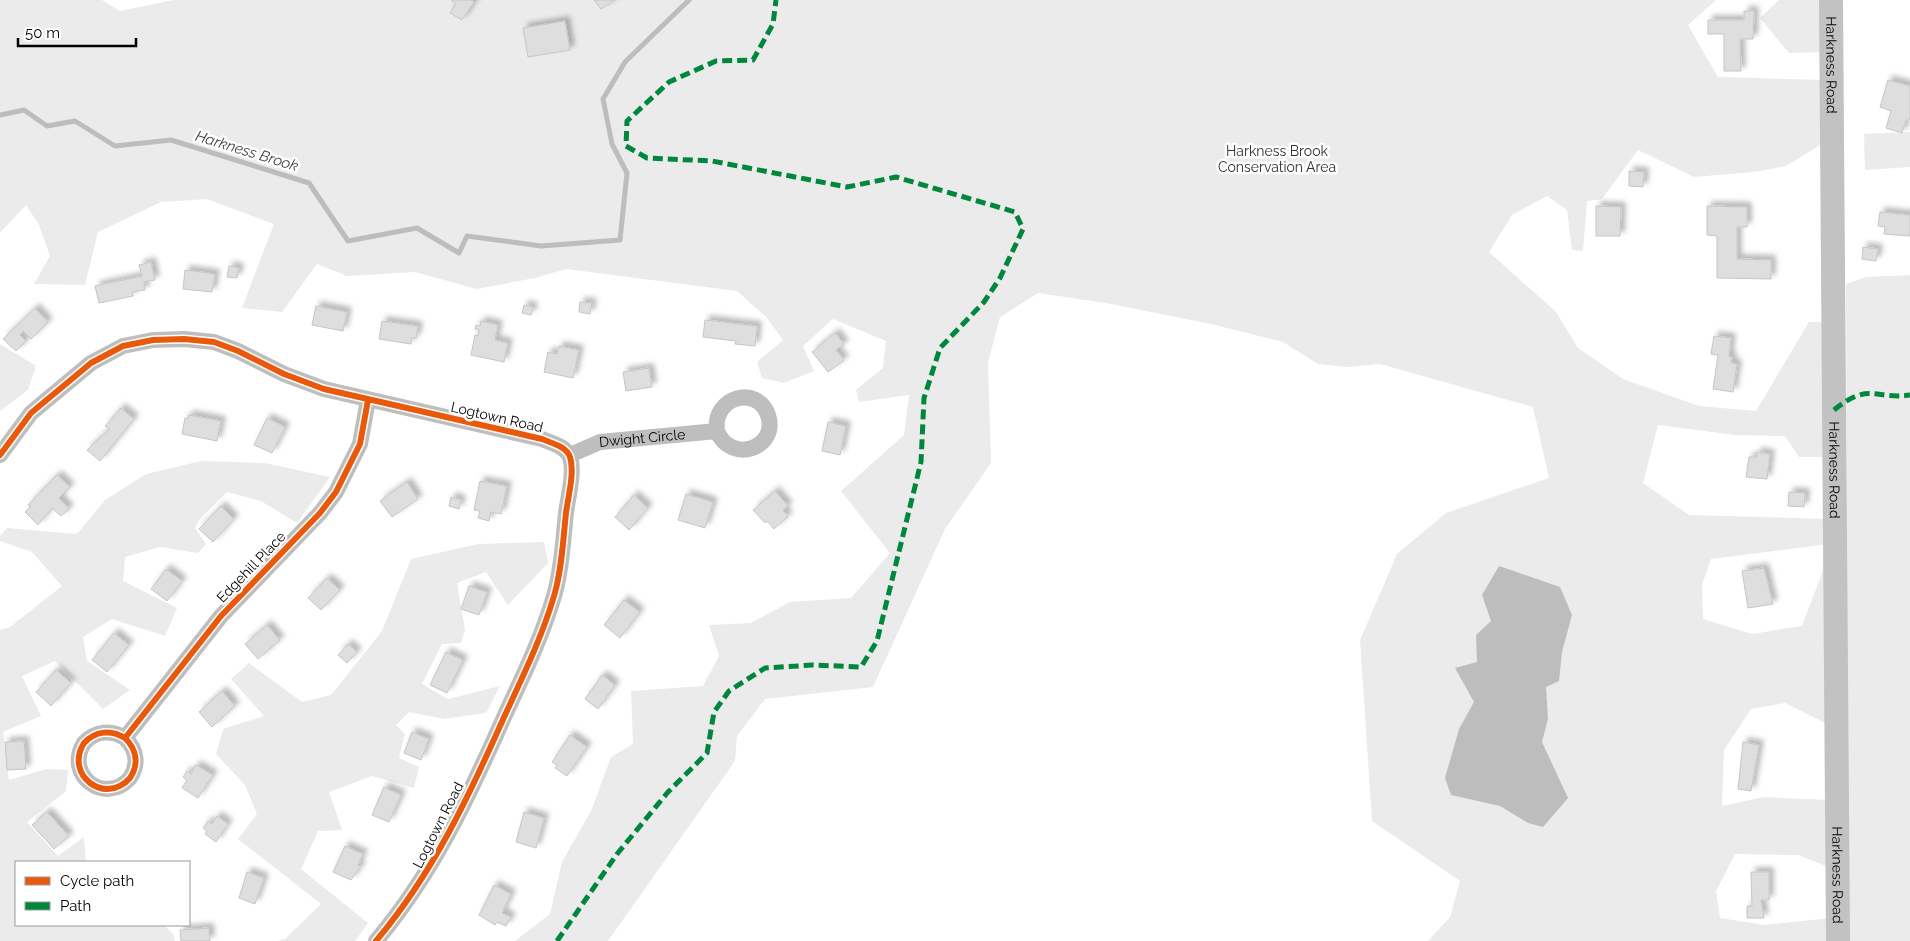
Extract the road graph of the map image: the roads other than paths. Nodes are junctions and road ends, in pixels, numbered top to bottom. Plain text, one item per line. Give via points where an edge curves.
1 (1831, 0) edge
2 (368, 400) junction
3 (717, 431) dead end
4 (1, 452) edge
5 (570, 455) junction
6 (125, 738) dead end
7 (376, 941) edge
8 (1838, 941) edge

1 - 8 main road, Harkness Road
2 - 4 street, Logtown Road via 297,380 214,342 153,340 123,346 91,363 31,413
2 - 5 street, Logtown Road via 542,439
2 - 6 street, Edgehill Place via 360,444 336,492 320,513 221,616
3 - 5 street, Dwight Circle via 600,442
5 - 7 street, Logtown Road via 571,474 561,557 555,594 546,620 494,740 442,847 424,879

